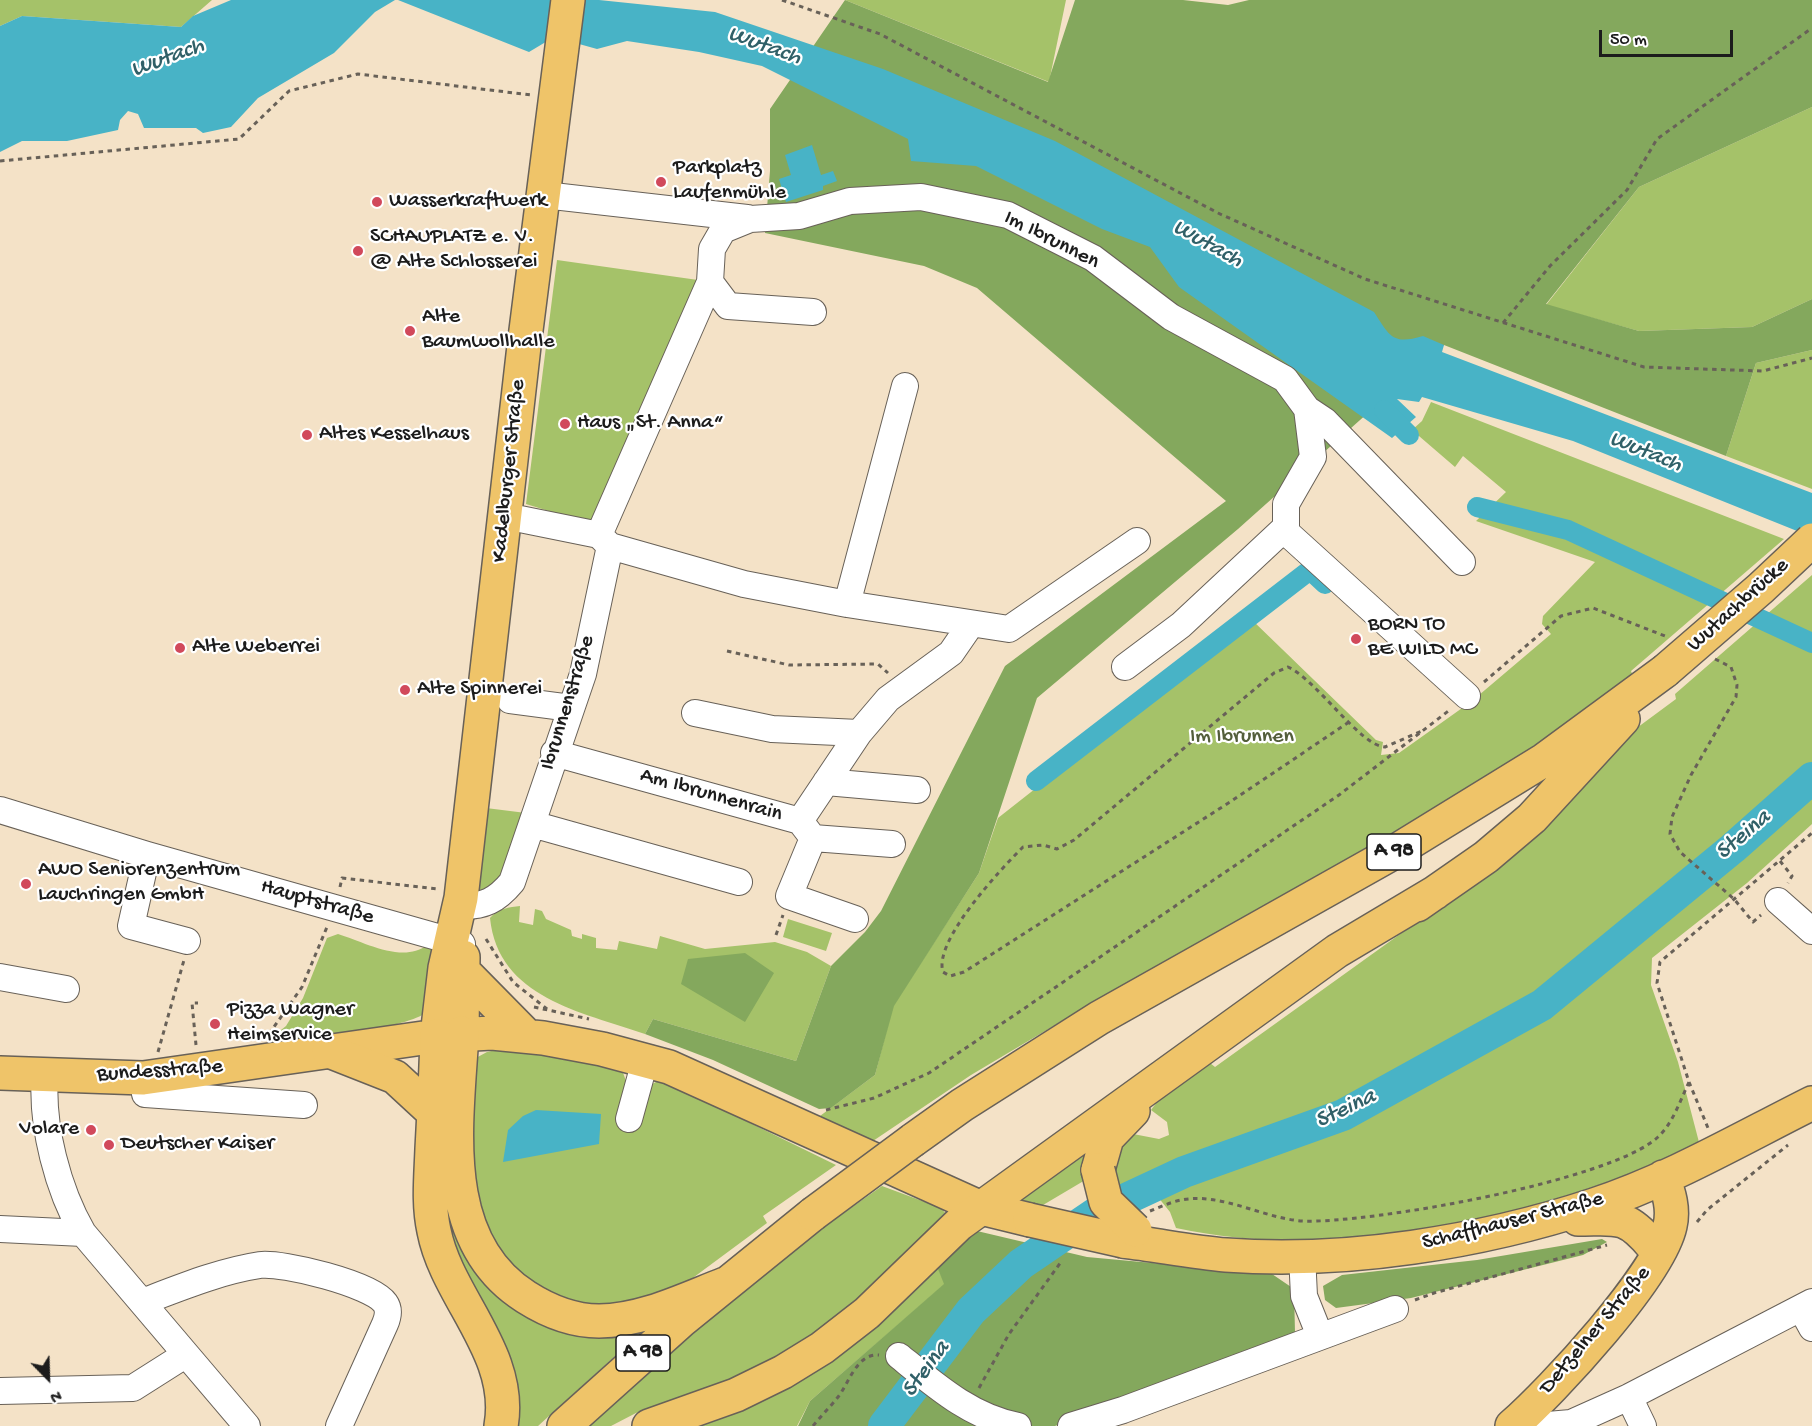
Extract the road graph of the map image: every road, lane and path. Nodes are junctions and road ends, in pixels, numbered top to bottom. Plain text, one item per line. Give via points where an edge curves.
1 (568, 0) edge
2 (782, 0) edge
3 (1812, 28) edge
4 (560, 117) junction
5 (0, 161) edge
6 (544, 195) junction
7 (750, 219) junction
8 (536, 260) junction
9 (710, 282) junction
10 (813, 312) dead end
11 (1503, 323) junction
12 (1812, 358) edge
13 (905, 386) dead end
14 (1307, 409) junction
15 (511, 511) junction
16 (1286, 527) junction
17 (604, 540) junction
18 (1812, 540) edge
19 (1137, 541) dead end
20 (1462, 562) dead end
21 (848, 604) junction
22 (971, 624) junction
23 (1643, 626) dead end
24 (727, 651) dead end
25 (1125, 667) dead end
26 (1731, 667) dead end
27 (1665, 671) junction
28 (903, 686) junction
29 (1467, 696) junction
30 (510, 700) dead end
31 (571, 708) junction
32 (695, 713) dead end
33 (1349, 722) junction
34 (1426, 729) junction
35 (859, 733) junction
36 (554, 753) junction
37 (826, 782) junction
38 (917, 790) dead end
39 (0, 810) edge
40 (532, 824) junction
41 (806, 830) junction
42 (1812, 833) edge
43 (892, 844) dead end
44 (147, 855) junction
45 (739, 882) dead end
46 (1436, 892) junction
47 (451, 900) junction
48 (1734, 900) junction
49 (1778, 901) joint
50 (336, 909) junction
51 (855, 919) dead end
52 (1812, 931) edge
53 (187, 940) joint
54 (466, 949) junction
55 (0, 976) edge
56 (66, 989) dead end
57 (198, 1003) dead end
58 (595, 1021) dead end
59 (450, 1035) junction
60 (527, 1036) junction
61 (266, 1038) dead end
62 (196, 1050) dead end
63 (328, 1051) junction
64 (167, 1052) dead end
65 (645, 1061) junction
66 (0, 1073) edge
67 (45, 1076) junction
68 (143, 1078) junction
69 (1689, 1082) junction
70 (1812, 1103) edge
71 (304, 1105) dead end
72 (819, 1111) dead end
73 (434, 1113) junction
74 (628, 1119) dead end
75 (1791, 1142) dead end
76 (1720, 1151) junction
77 (1663, 1177) junction
78 (1634, 1190) junction
79 (981, 1208) junction
80 (1546, 1219) junction
81 (1693, 1228) dead end
82 (0, 1229) edge
83 (1139, 1232) junction
84 (83, 1233) junction
85 (1618, 1242) dead end
86 (1653, 1253) junction
87 (1302, 1255) junction
88 (1061, 1262) dead end
89 (725, 1284) junction
90 (142, 1302) junction
91 (1395, 1309) joint
92 (1808, 1313) edge
93 (1320, 1336) junction
94 (185, 1355) junction
95 (899, 1356) joint
96 (0, 1391) edge
97 (1629, 1397) junction
98 (958, 1402) junction
99 (1517, 1422) edge
100 (247, 1426) edge
101 (339, 1426) edge
102 (501, 1426) edge
103 (564, 1426) edge
104 (649, 1426) edge
105 (813, 1426) edge
106 (1018, 1426) edge
107 (1071, 1426) edge
108 (1643, 1426) edge

1 - 4 main road, Kadelburger Straße
2 - 11 path via 880,34 1218,213 1365,279
3 - 11 path via 1657,139 1626,190 1550,266
4 - 5 path via 358,74 290,91 239,139
4 - 6 main road, Kadelburger Straße
6 - 7 street
6 - 8 main road, Kadelburger Straße
7 - 9 street, Im Ibrunnen via 723,230 712,249
7 - 14 street, Im Ibrunnen via 799,216 850,201 921,197 1008,215 1093,258 1171,317 1285,379
8 - 15 main road, Kadelburger Straße via 524,346
8 - 15 street via 546,283
9 - 10 street via 728,306
9 - 17 street, Ibrunnenstraße
11 - 12 path via 1644,367 1763,371
13 - 21 street
14 - 16 street, Im Ibrunnen via 1313,458 1286,504
14 - 20 street via 1325,421
15 - 17 street
15 - 47 main road, Kadelburger Straße
16 - 25 street via 1181,625
16 - 29 street via 1286,532
17 - 21 street via 744,584
17 - 31 street, Ibrunnenstraße via 583,674
18 - 27 main road, Wutachbrücke / A 98, bridge
19 - 22 street via 1010,629
21 - 22 street
22 - 28 street, Am Ibrunnenrain via 951,653
23 - 29 path via 1593,608 1562,616
24 - 28 path via 789,665 878,664
26 - 48 path via 1737,685 1733,703 1691,775 1672,817 1671,834 1680,852
27 - 46 main road via 1532,818
27 - 89 main road, A 98, bridge via 1534,766 1396,851 1099,1018 962,1105
28 - 35 street, Am Ibrunnenrain
29 - 34 path
30 - 31 street
31 - 36 street, Ibrunnenstraße
32 - 35 street via 772,729
33 - 33 path via 1299,672 1288,667 1274,673 1074,840 1057,849 1043,845 1023,847 948,941 942,955 943,972 950,976 964,972
33 - 34 path via 1379,747
34 - 72 path via 1339,795 929,1073 874,1098
35 - 37 street, Am Ibrunnenrain
36 - 40 street, Ibrunnenstraße
36 - 41 street, Am Ibrunnenrain
37 - 38 street
37 - 41 street, Am Ibrunnenrain
39 - 44 street, Hauptstraße
40 - 45 street
40 - 47 street, Ibrunnenstraße via 512,882 503,893 477,907
41 - 43 street
41 - 51 street via 789,896
42 - 48 path
44 - 50 street, Hauptstraße
44 - 53 street via 131,926
46 - 79 main road via 1337,951
46 - 83 main road, bridge via 1133,1111 1107,1138 1098,1170 1106,1202
47 - 50 path via 436,889 342,878
47 - 54 main road, Kadelburger Straße
48 - 49 path via 1753,922
48 - 69 path via 1660,962 1657,971 1657,983
49 - 52 street
50 - 54 street, Hauptstraße
50 - 61 path via 302,987
53 - 64 path via 158,1053
54 - 58 path via 548,1010
54 - 59 main road, Kadelburger Straße via 440,994
54 - 60 main road
55 - 56 street
57 - 62 path via 192,1003
59 - 60 main road, Bundesstraße
59 - 63 main road, Bundesstraße
59 - 73 main road
59 - 89 main road via 458,1180 464,1210 492,1268 513,1289 568,1317 599,1321 631,1317
60 - 65 main road, Bundesstraße
63 - 68 main road, Bundesstraße
63 - 73 main road via 395,1077
65 - 74 street
65 - 79 main road, Schaffhauser Straße via 702,1081
66 - 67 main road, Bundesstraße
67 - 68 main road, Bundesstraße
67 - 84 street via 43,1100 59,1179 68,1208
68 - 71 street via 145,1094
69 - 76 path
69 - 83 path via 1670,1122 1643,1148 1614,1162 1528,1186 1440,1206 1359,1218 1300,1221 1212,1201 1182,1200
70 - 76 main road, Schaffhauser Straße
73 - 102 main road via 430,1199 433,1230 449,1275 492,1359 502,1400
75 - 81 path via 1707,1210
76 - 77 main road, Schaffhauser Straße
77 - 78 main road, Schaffhauser Straße
77 - 86 main road, Detzelner Straße via 1671,1205 1671,1224
78 - 80 main road, Schaffhauser Straße
78 - 86 main road via 1646,1218
79 - 83 main road, Schaffhauser Straße, bridge via 1030,1220
79 - 104 main road via 959,1224 867,1313 822,1348 736,1395
80 - 86 main road via 1623,1219 1637,1227
80 - 87 main road, Schaffhauser Straße via 1410,1247
82 - 84 street
83 - 87 main road, Schaffhauser Straße via 1227,1255
84 - 90 street
85 - 91 path via 1434,1293
86 - 99 main road, Detzelner Straße via 1620,1308
87 - 93 street via 1304,1296
88 - 98 path via 1009,1334 984,1381
89 - 103 main road, A 98
90 - 94 street
90 - 101 street via 261,1265 281,1265 329,1277 385,1302 389,1314
91 - 93 street
92 - 97 street
93 - 107 street
94 - 96 street via 134,1388
94 - 100 street
95 - 98 street
95 - 105 path via 873,1354 857,1366 838,1397
97 - 99 street via 1570,1423
97 - 108 street
98 - 106 street via 994,1421

